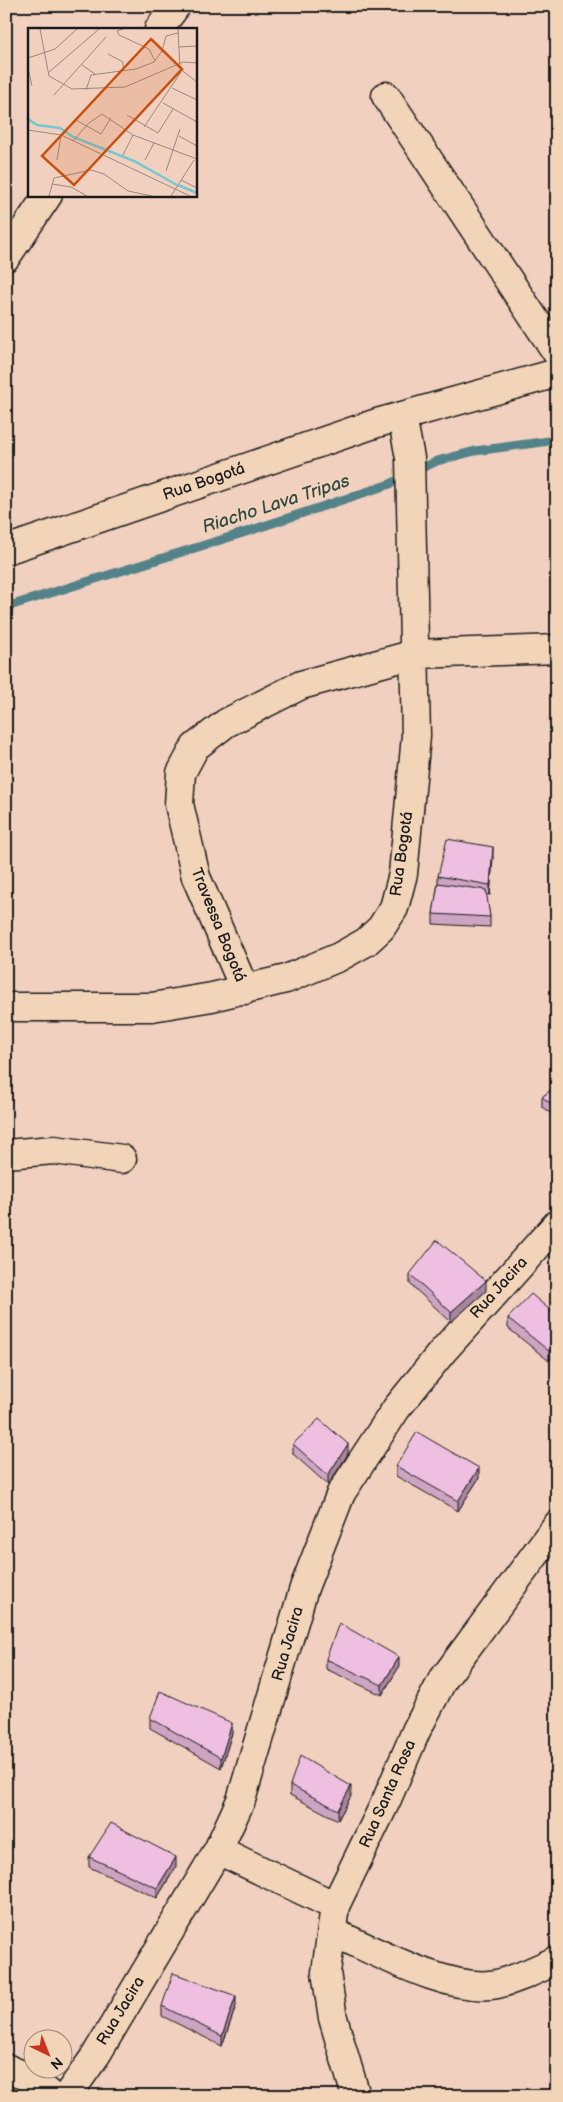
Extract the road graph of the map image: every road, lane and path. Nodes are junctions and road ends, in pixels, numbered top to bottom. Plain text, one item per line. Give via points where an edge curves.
1 (176, 6) edge
2 (160, 28) edge
3 (386, 96) dead end
4 (47, 196) edge
5 (6, 257) edge
6 (557, 353) edge
7 (557, 373) edge
8 (402, 416) junction
9 (6, 550) edge
10 (557, 649) edge
11 (415, 654) junction
12 (245, 990) junction
13 (6, 1006) edge
14 (6, 1154) edge
15 (122, 1159) dead end
16 (557, 1224) edge
17 (553, 1540) edge
18 (218, 1850) junction
19 (334, 1919) junction
20 (557, 1960) edge
21 (6, 2068) edge
22 (51, 2096) edge
23 (66, 2096) edge
24 (356, 2096) edge

1 - 2 street
3 - 6 street
4 - 5 street
7 - 8 street, Rua Bogotá
8 - 9 street, Rua Bogotá
8 - 11 street, Rua Bogotá via 410,458
10 - 11 street, Travessa Bogotá
11 - 12 street, Rua Bogotá via 416,736 403,874 394,908 381,928 366,942 339,957 286,979
11 - 12 street, Travessa Bogotá via 301,685 226,723 195,747 181,773 180,804 196,876
12 - 13 street, Rua Bogotá via 152,1007
14 - 15 street via 54,1150
16 - 18 street, Rua Jacira via 401,1402 341,1493 304,1588 241,1800
17 - 19 street, Rua Santa Rosa via 442,1682 416,1731
18 - 19 street
18 - 23 street, Rua Jacira via 96,2055
19 - 20 street via 433,1977 466,1984 495,1984
19 - 24 street, Rua Santa Rosa via 326,1972 333,2018
21 - 22 street via 27,2077

